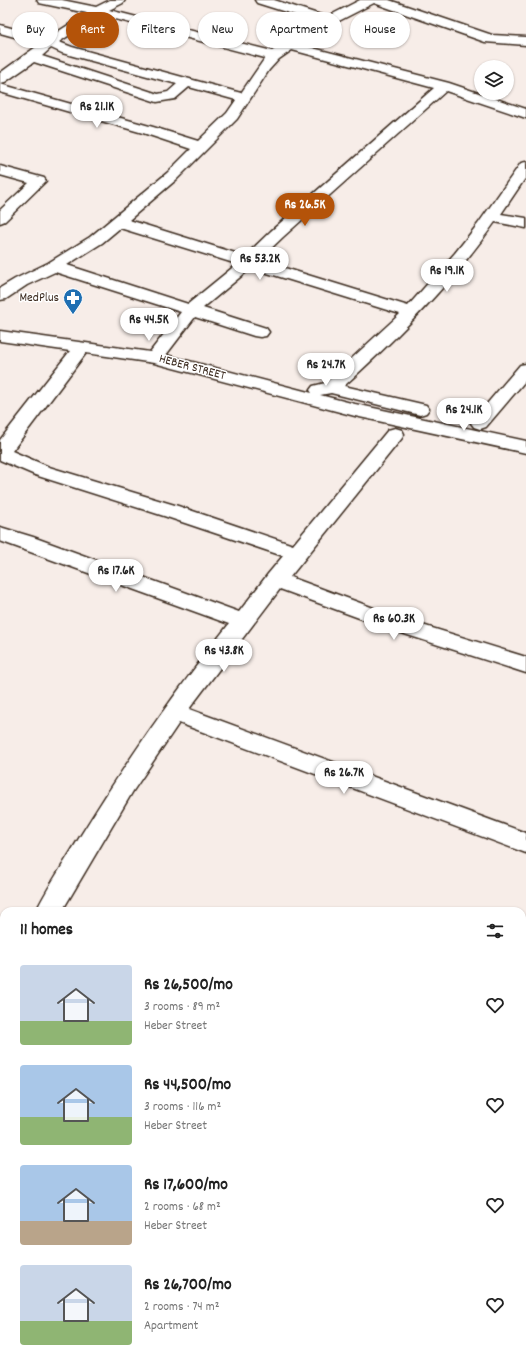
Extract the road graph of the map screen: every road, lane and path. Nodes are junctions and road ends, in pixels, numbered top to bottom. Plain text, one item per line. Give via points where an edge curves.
1 (43, 0) edge
2 (119, 0) edge
3 (261, 0) edge
4 (370, 0) edge
5 (377, 0) edge
6 (98, 11) junction
7 (299, 12) edge
8 (342, 14) edge
9 (0, 29) edge
10 (12, 32) edge
11 (58, 37) edge
12 (526, 41) edge
13 (58, 46) edge
14 (43, 48) edge
15 (288, 48) edge
16 (299, 48) edge
17 (274, 56) junction
18 (32, 57) junction
19 (0, 79) edge
20 (186, 83) junction
21 (444, 86) junction
22 (0, 88) edge
23 (244, 98) junction
24 (526, 114) edge
25 (201, 147) junction
26 (526, 166) edge
27 (0, 170) edge
28 (493, 216) junction
29 (0, 218) edge
30 (118, 222) junction
31 (526, 223) edge
32 (247, 263) junction
33 (54, 266) junction
34 (0, 295) edge
35 (191, 310) junction
36 (411, 312) junction
37 (260, 332) dead end
38 (0, 336) edge
39 (82, 347) junction
40 (155, 358) junction
41 (526, 369) edge
42 (331, 388) junction
43 (288, 394) junction
44 (480, 423) junction
45 (526, 432) edge
46 (395, 434) junction
47 (526, 447) edge
48 (0, 453) edge
49 (526, 460) edge
50 (0, 534) edge
51 (298, 554) junction
52 (275, 579) junction
53 (242, 621) junction
54 (526, 665) edge
55 (174, 712) junction
56 (526, 843) edge
57 (51, 907) edge

1 - 6 street
2 - 6 street
3 - 7 street
4 - 8 street
5 - 12 street via 490,40
6 - 11 street
6 - 17 street
9 - 10 street
13 - 20 street
14 - 18 street
15 - 17 street
16 - 21 street
17 - 23 street
18 - 19 street
18 - 20 street via 157,98 173,96
20 - 23 street
21 - 24 street
21 - 32 street
22 - 25 street
23 - 25 street via 232,116
25 - 30 street via 172,176
26 - 28 street
27 - 29 street via 39,181
28 - 31 street
28 - 36 street
30 - 32 street
30 - 33 street via 96,240
32 - 35 street
32 - 36 street
33 - 34 street
33 - 35 street
35 - 37 street
35 - 40 street
36 - 42 street via 372,352
38 - 39 street, HEBER STREET
39 - 40 street, HEBER STREET
39 - 48 street
40 - 43 street, HEBER STREET
41 - 44 street
42 - 43 street
42 - 44 street
43 - 46 street via 304,411
43 - 47 street, HEBER STREET
44 - 45 street
46 - 49 street
46 - 51 street
48 - 51 street via 42,471
50 - 53 street
51 - 52 street
52 - 53 street
52 - 54 street via 399,625
53 - 55 street
55 - 56 street
55 - 57 street via 138,765

